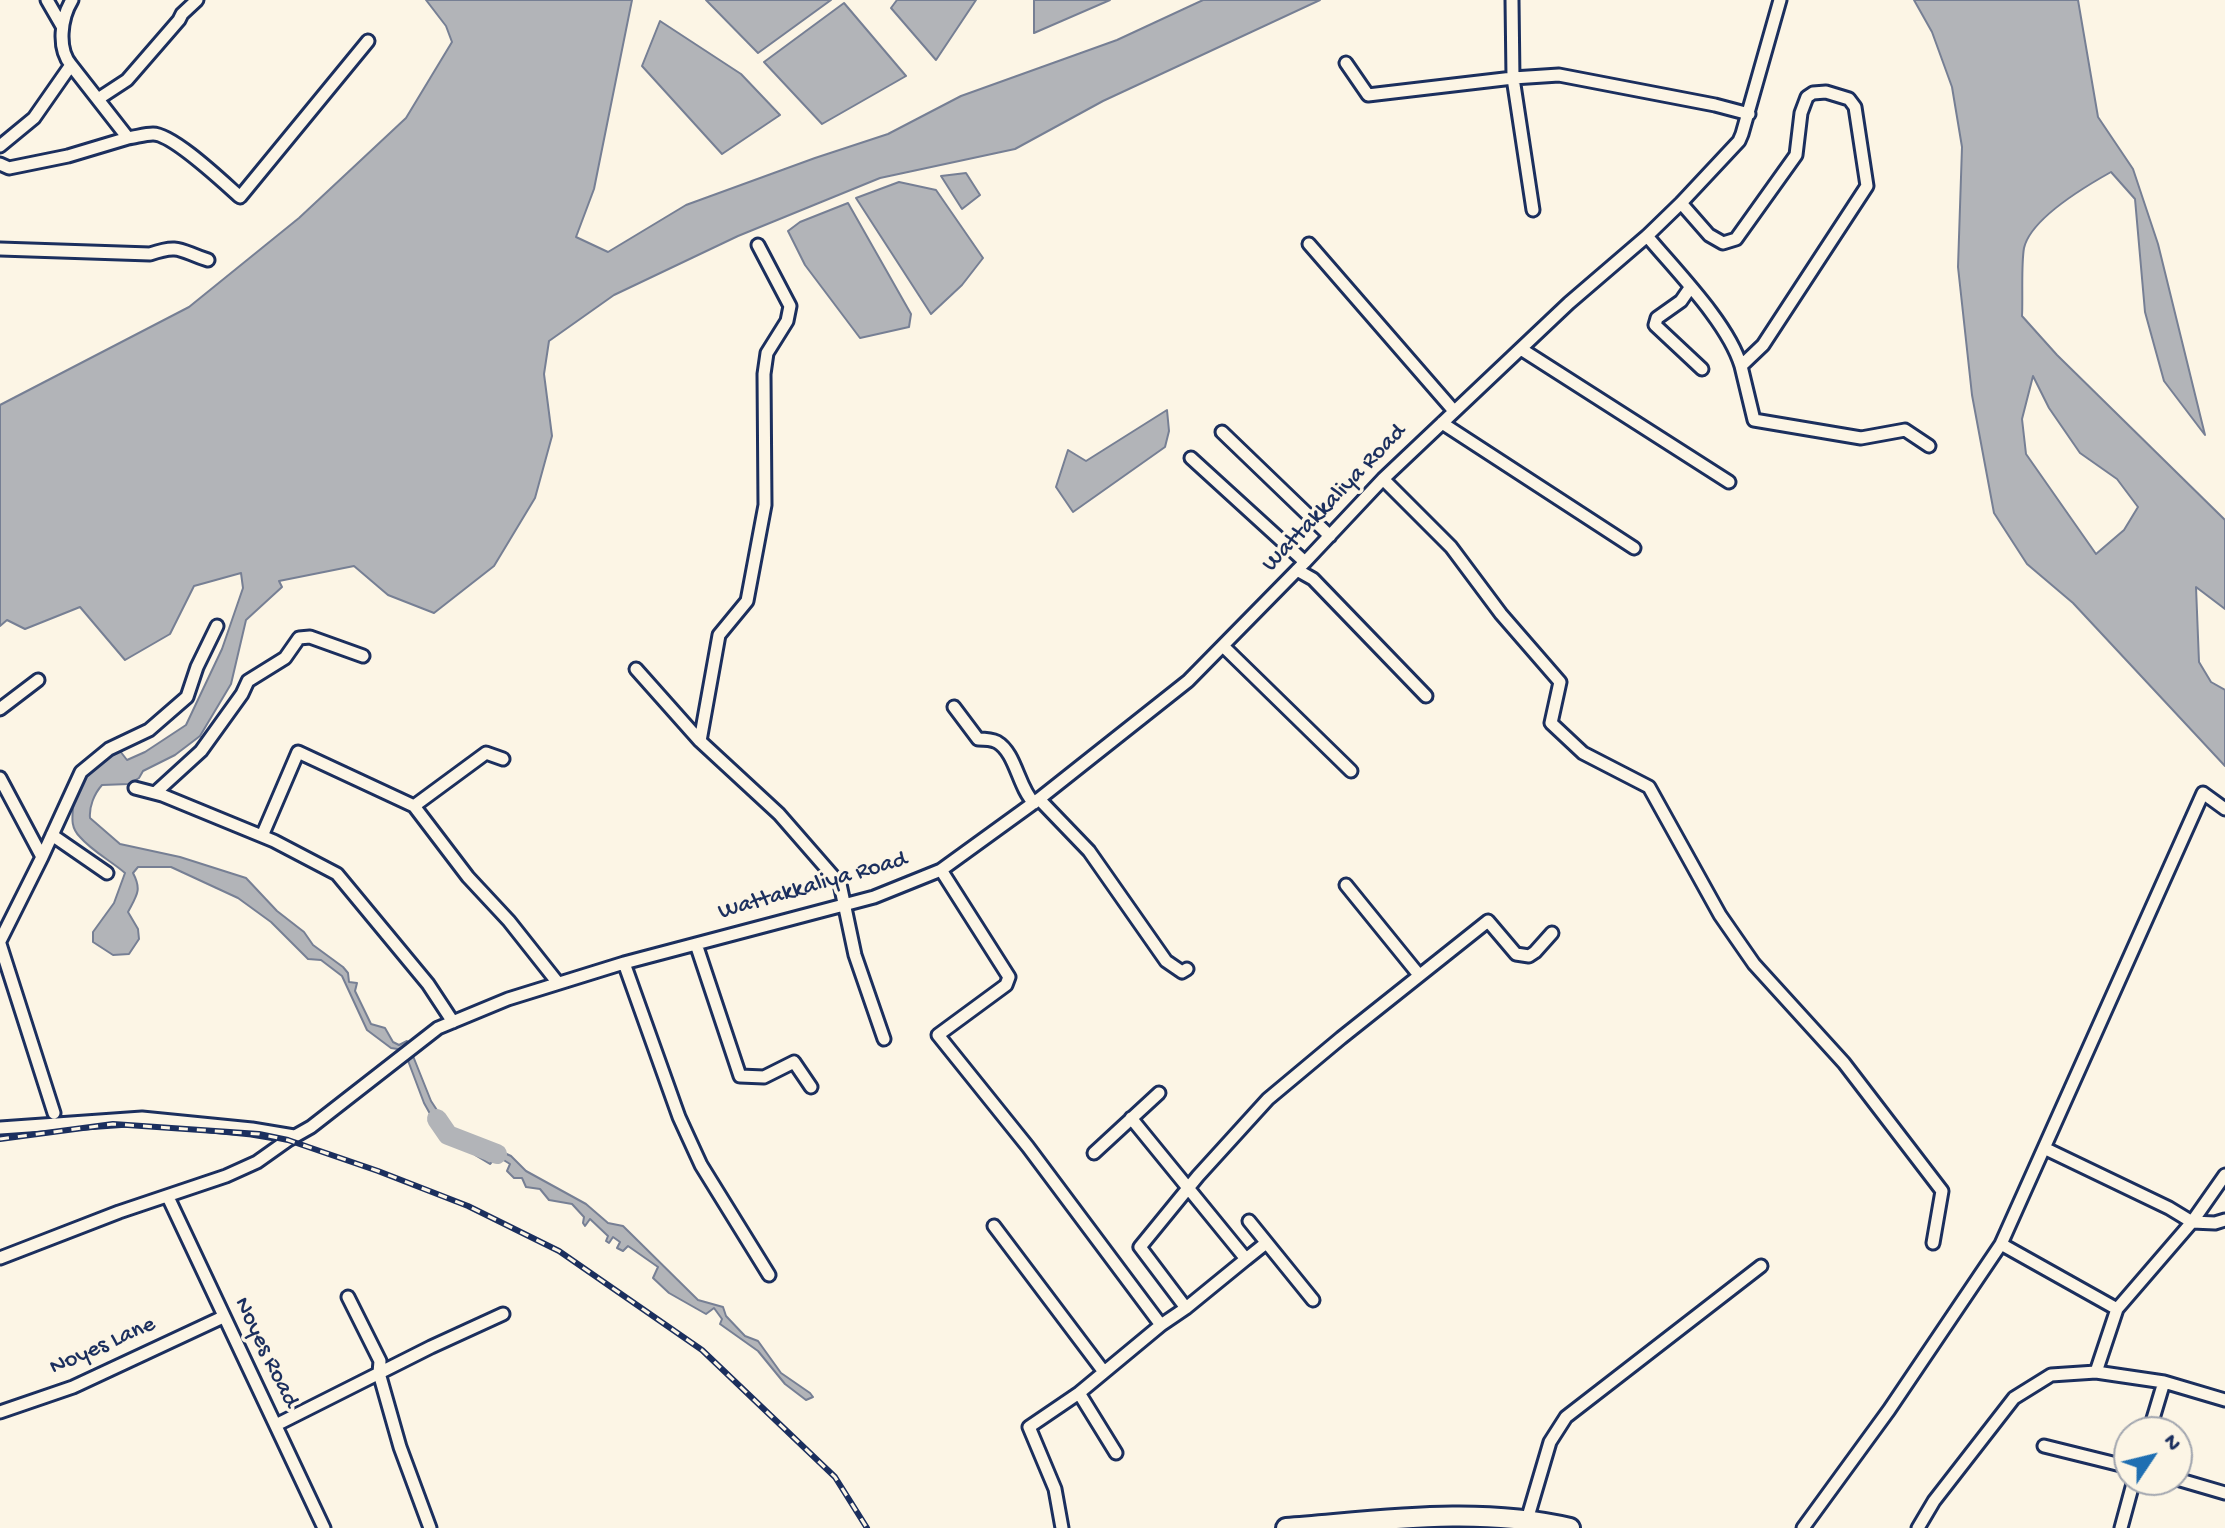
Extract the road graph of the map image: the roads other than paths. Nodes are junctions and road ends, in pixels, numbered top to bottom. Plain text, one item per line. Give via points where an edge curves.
1 (47, 0) edge
2 (72, 0) edge
3 (197, 0) edge
4 (1512, 0) edge
5 (1780, 0) edge
6 (62, 26) junction
7 (368, 41) dead end
8 (1346, 63) dead end
9 (71, 65) junction
10 (1513, 78) junction
11 (98, 99) junction
12 (1749, 114) junction
13 (128, 138) junction
14 (0, 146) edge
15 (0, 164) edge
16 (1681, 203) junction
17 (1533, 210) dead end
18 (1647, 236) junction
19 (1309, 244) dead end
20 (758, 245) dead end
21 (0, 249) edge
22 (208, 260) dead end
23 (1690, 288) junction
24 (1521, 349) junction
25 (1741, 366) junction
26 (1702, 369) dead end
27 (1454, 411) junction
28 (1442, 423) junction
29 (1222, 432) dead end
30 (1929, 446) dead end
31 (1191, 458) dead end
32 (1383, 479) junction
33 (1729, 482) dead end
34 (1330, 536) junction
35 (1634, 548) dead end
36 (1301, 566) junction
37 (217, 626) dead end
38 (1223, 646) junction
39 (363, 656) dead end
40 (636, 669) dead end
41 (38, 680) dead end
42 (1426, 696) dead end
43 (954, 707) dead end
44 (0, 709) edge
45 (700, 741) junction
46 (503, 759) dead end
47 (1351, 771) dead end
48 (0, 778) edge
49 (135, 788) dead end
50 (158, 794) junction
51 (1036, 801) junction
52 (414, 806) junction
53 (2225, 809) edge
54 (52, 835) junction
55 (262, 836) junction
56 (42, 857) junction
57 (941, 870) junction
58 (107, 873) dead end
59 (1346, 885) dead end
60 (843, 904) junction
61 (1552, 933) dead end
62 (0, 942) edge
63 (696, 944) junction
64 (624, 963) junction
65 (1187, 969) dead end
66 (1419, 975) junction
67 (558, 983) junction
68 (453, 1022) junction
69 (884, 1039) dead end
70 (811, 1087) dead end
71 (1159, 1093) dead end
72 (54, 1113) dead end
73 (1131, 1118) junction
74 (0, 1128) edge
75 (294, 1136) junction
76 (2044, 1148) junction
77 (1094, 1153) dead end
78 (2225, 1175) edge
79 (1189, 1189) junction
80 (168, 1197) junction
81 (2225, 1220) edge
82 (1249, 1221) dead end
83 (2192, 1222) junction
84 (994, 1226) dead end
85 (1266, 1243) junction
86 (1933, 1243) dead end
87 (2001, 1244) junction
88 (0, 1258) edge
89 (1246, 1259) junction
90 (1761, 1266) dead end
91 (769, 1275) dead end
92 (348, 1297) dead end
93 (1313, 1300) dead end
94 (1186, 1308) junction
95 (2117, 1309) junction
96 (503, 1314) dead end
97 (223, 1317) junction
98 (1161, 1325) junction
99 (1104, 1372) junction
100 (2096, 1372) junction
101 (379, 1373) junction
102 (2164, 1382) junction
103 (1079, 1393) junction
104 (2225, 1400) edge
105 (0, 1412) edge
106 (2154, 1416) edge
107 (276, 1425) junction
108 (2044, 1446) dead end
109 (1116, 1453) dead end
110 (2113, 1463) edge
111 (2193, 1484) edge
112 (2225, 1493) edge
113 (2130, 1496) edge
114 (1527, 1520) junction
115 (324, 1528) edge
116 (430, 1528) edge
117 (1062, 1528) edge
118 (1286, 1528) edge
119 (1570, 1528) edge
120 (1803, 1528) edge
121 (1918, 1528) edge
122 (2121, 1528) edge

1 - 6 street
2 - 6 street
3 - 11 street via 127,80
4 - 10 street
5 - 12 street, Wattakkaliya Road
6 - 9 street
7 - 13 street via 240,197 170,140 156,133
8 - 10 street via 1368,95
9 - 11 street
9 - 14 street via 34,118
10 - 12 street via 1559,75
10 - 17 street
11 - 13 street
12 - 16 street, Wattakkaliya Road via 1739,141
13 - 15 street via 9,168
16 - 18 street, Wattakkaliya Road
16 - 25 street via 1709,235 1723,243 1736,239 1796,155 1807,97 1826,92 1849,99 1855,107 1867,186 1763,345
18 - 23 street
18 - 24 street, Wattakkaliya Road
19 - 27 street
20 - 45 street via 790,306 767,353 765,505 747,601 719,635
21 - 22 street via 150,254 168,248
23 - 25 street via 1722,327
23 - 26 street via 1655,325
24 - 27 street, Wattakkaliya Road
24 - 33 street
25 - 30 street via 1754,420 1861,438 1905,430
27 - 28 street, Wattakkaliya Road
28 - 32 street, Wattakkaliya Road
28 - 35 street
29 - 34 street
31 - 36 street
32 - 34 street, Wattakkaliya Road
32 - 86 street via 1451,547 1560,682 1551,723 1583,753 1649,787 1720,915 1754,964 1844,1063 1942,1191
34 - 36 street, Wattakkaliya Road
36 - 38 street, Wattakkaliya Road
36 - 42 street
37 - 54 street via 187,697 149,730 109,749 81,772
38 - 47 street
38 - 51 street, Wattakkaliya Road via 1188,681
39 - 50 street via 299,638 285,658 248,681 201,751
40 - 45 street
41 - 44 street
43 - 51 street via 978,739 998,742 1009,754 1028,797
45 - 60 street via 779,814 840,884
46 - 52 street via 486,753
48 - 56 street
49 - 50 street
50 - 55 street
51 - 57 street, Wattakkaliya Road
51 - 65 street via 1089,851 1166,961 1182,972
52 - 55 street via 298,752
52 - 67 street
53 - 76 street via 2203,793
54 - 56 street
54 - 58 street
55 - 68 street via 337,874
56 - 62 street
57 - 60 street, Wattakkaliya Road
57 - 98 street via 1009,977 1006,985 938,1035
59 - 66 street
60 - 63 street, Wattakkaliya Road
60 - 69 street
61 - 66 street via 1529,956 1516,954 1488,921
62 - 72 street
63 - 64 street, Wattakkaliya Road
63 - 70 street via 740,1076 764,1077 794,1062
64 - 67 street, Wattakkaliya Road
64 - 91 street via 695,1153
66 - 79 street via 1268,1099
67 - 68 street, Wattakkaliya Road
68 - 75 street, Wattakkaliya Road
71 - 73 street
73 - 77 street
73 - 79 street
74 - 75 street via 142,1118
75 - 80 street, Wattakkaliya Road via 257,1162
76 - 83 street
76 - 87 street
78 - 83 street
79 - 89 street
79 - 94 street via 1140,1247
80 - 88 street, Wattakkaliya Road
80 - 97 street, Noyes Road
81 - 83 street
82 - 85 street
83 - 95 street
84 - 99 street
85 - 89 street
85 - 93 street
87 - 95 street
87 - 120 street
89 - 94 street
90 - 114 street via 1566,1417 1550,1442
92 - 101 street via 380,1361
94 - 98 street
95 - 100 street
96 - 101 street
97 - 105 street, Noyes Lane via 73,1387
97 - 107 street, Noyes Road
98 - 99 street
99 - 103 street
100 - 102 street
100 - 121 street via 2051,1375 2014,1398
101 - 107 street
101 - 116 street
102 - 104 street
102 - 106 street
103 - 109 street
103 - 117 street via 1029,1427 1055,1489
107 - 115 street, Noyes Road
108 - 110 street
111 - 112 street
113 - 122 street
114 - 118 highway via 1461,1516
114 - 119 highway

